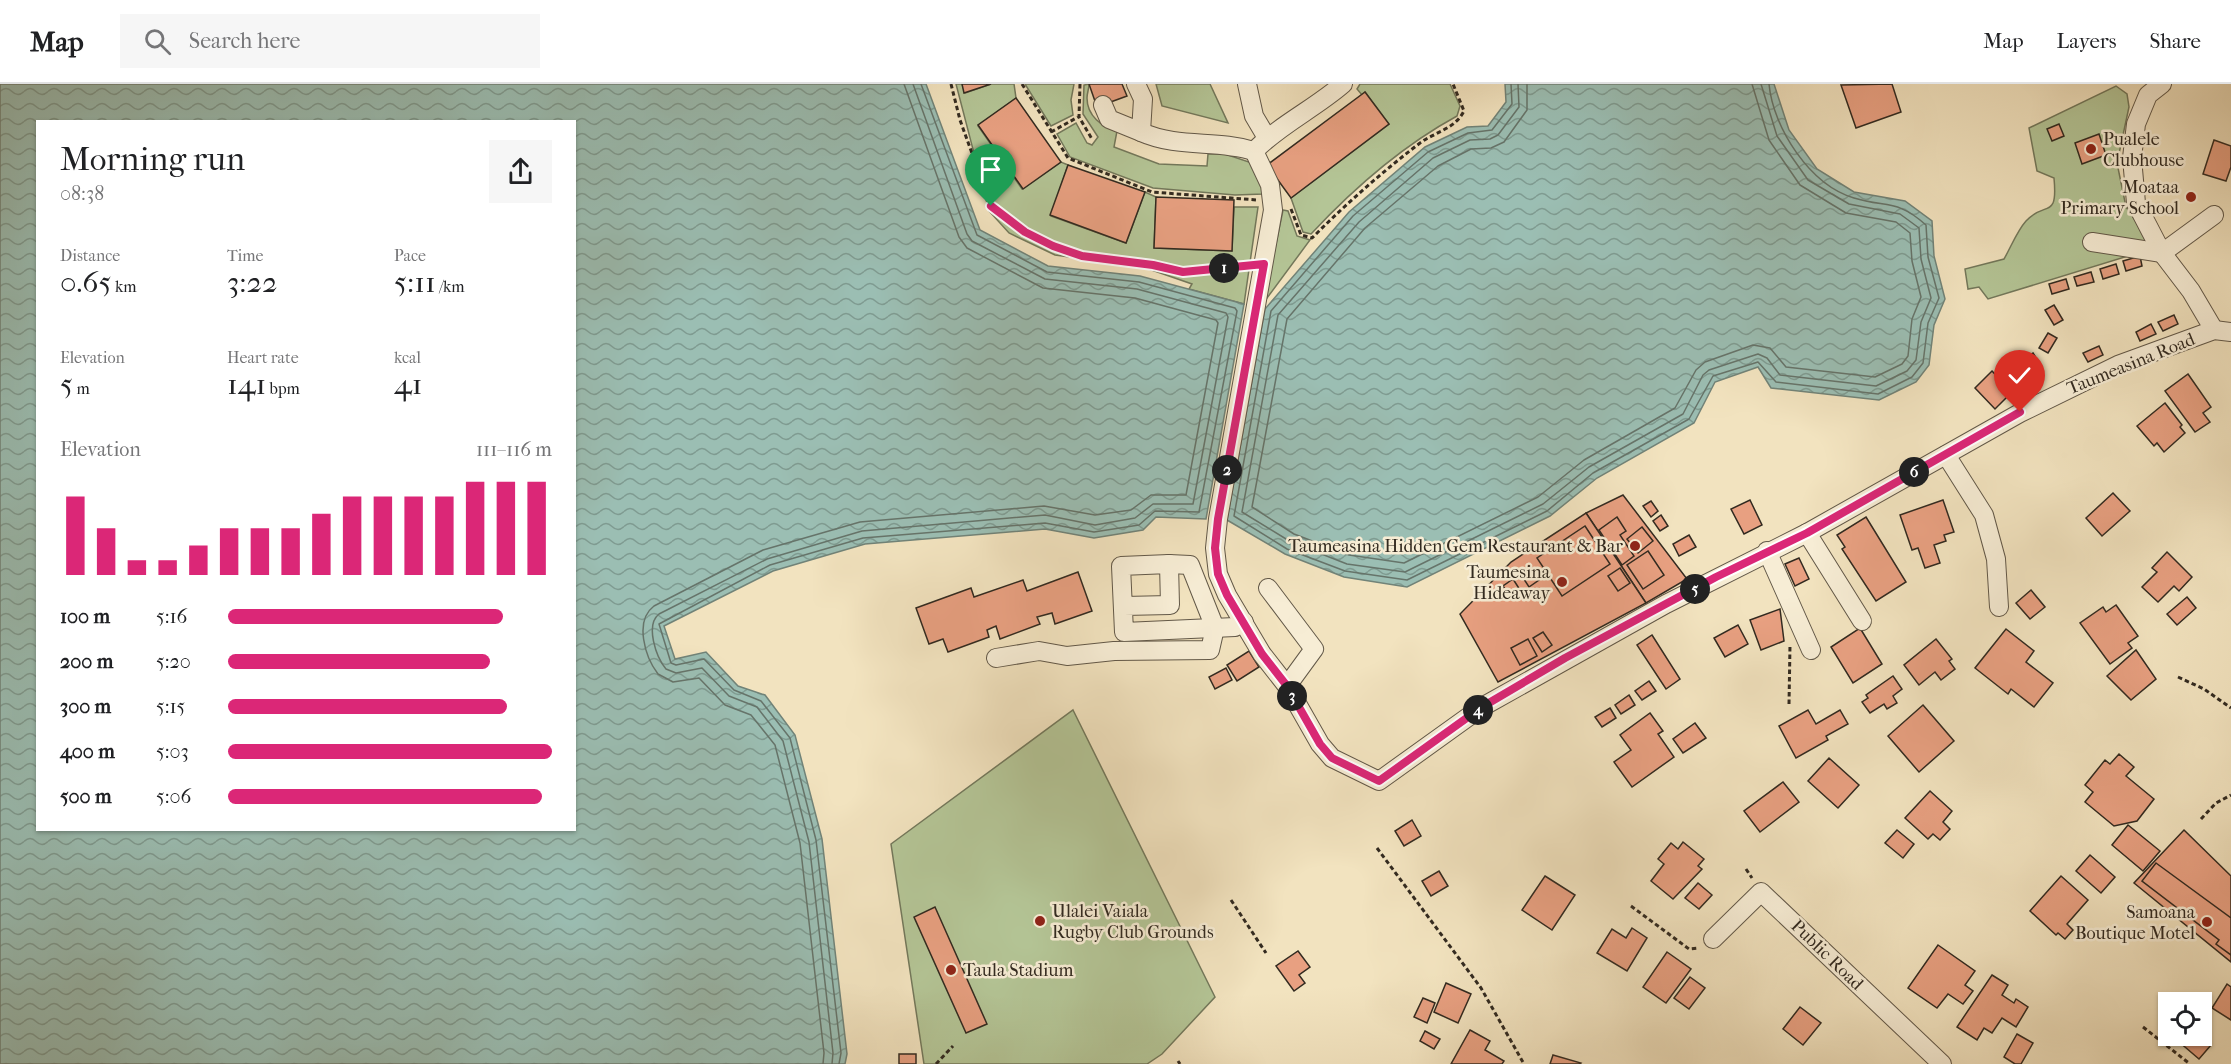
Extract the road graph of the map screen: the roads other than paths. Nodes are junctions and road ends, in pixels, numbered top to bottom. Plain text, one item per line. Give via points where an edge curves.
1 (1136, 84) edge
2 (1247, 84) edge
3 (1343, 84) edge
4 (2162, 84) edge
5 (1103, 105) dead end
6 (1141, 132) junction
7 (1267, 138) junction
8 (1254, 151) junction
9 (2214, 215) dead end
10 (2092, 242) dead end
11 (2162, 253) junction
12 (2223, 331) edge
13 (1946, 455) junction
14 (1807, 533) junction
15 (1767, 551) junction
16 (1169, 564) junction
17 (1268, 588) dead end
18 (1124, 606) junction
19 (1999, 607) dead end
20 (1862, 621) dead end
21 (1244, 622) junction
22 (1215, 628) junction
23 (1811, 650) dead end
24 (996, 658) dead end
25 (1287, 686) junction
26 (1713, 939) road end
27 (1942, 1064) edge

1 - 6 street via 1143,99
2 - 7 street via 1254,116
3 - 7 street
4 - 11 street via 2148,95 2136,124 2132,158 2136,202
5 - 6 street via 1109,118
6 - 8 street via 1162,141 1235,145
7 - 8 street
8 - 21 street via 1270,185 1272,202 1215,548 1218,574
9 - 11 street
10 - 11 street
11 - 12 street
12 - 13 street, Taumeasina Road via 2118,365 2020,412
13 - 14 street, Taumeasina Road
13 - 19 street via 1984,515 1996,559
14 - 15 street, Taumeasina Road
14 - 20 street
15 - 23 street
15 - 25 street, Taumeasina Road via 1482,707 1379,781 1332,758
16 - 18 street via 1170,605
16 - 18 street via 1121,566
16 - 22 street via 1191,566
17 - 25 street via 1314,649
18 - 22 street via 1124,632
21 - 22 street via 1235,627
21 - 25 street
22 - 24 street via 1210,650 1114,651 1067,656 1039,651
26 - 27 street, Public Road via 1761,892

